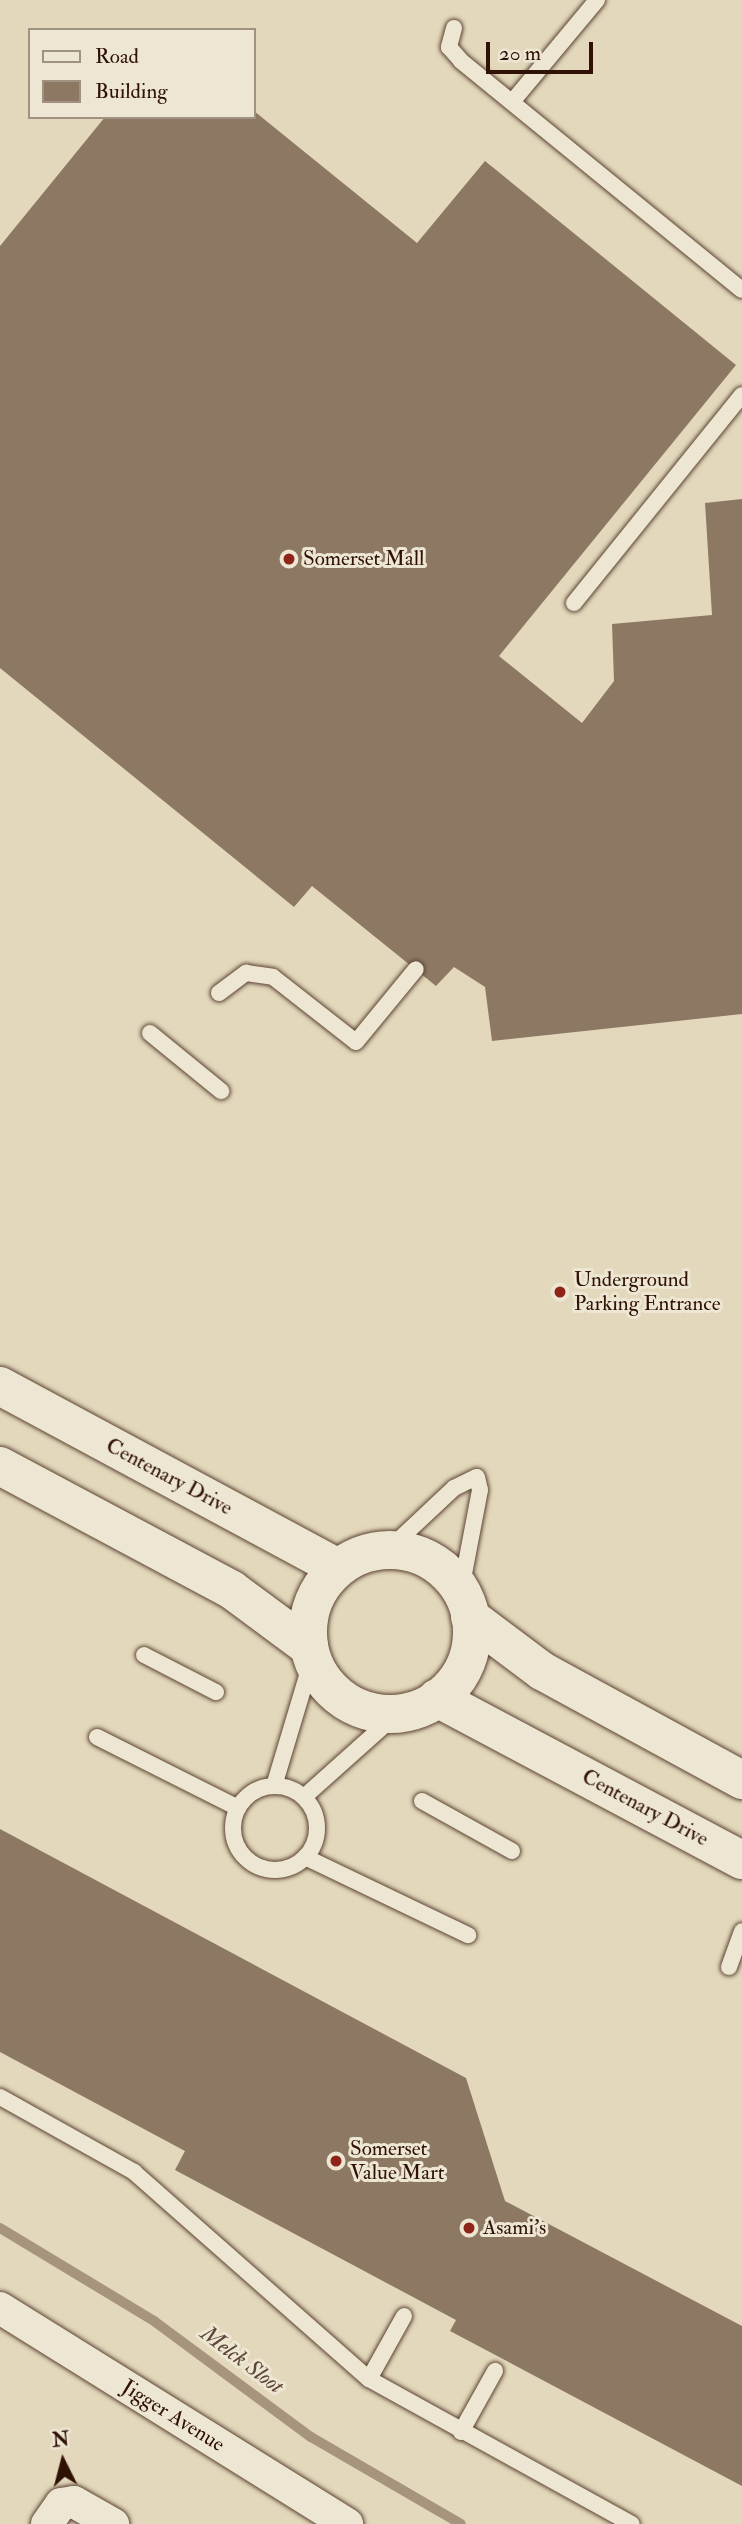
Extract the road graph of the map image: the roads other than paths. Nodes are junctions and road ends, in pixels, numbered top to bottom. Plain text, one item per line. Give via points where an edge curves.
1 (597, 0) edge
2 (454, 28) dead end
3 (512, 102) junction
4 (742, 290) edge
5 (742, 395) edge
6 (573, 603) dead end
7 (416, 969) dead end
8 (219, 993) dead end
9 (150, 1033) dead end
10 (221, 1091) dead end
11 (0, 1386) edge
12 (0, 1466) edge
13 (389, 1549) junction
14 (338, 1568) junction
15 (466, 1603) junction
16 (310, 1653) junction
17 (144, 1655) dead end
18 (216, 1692) dead end
19 (437, 1698) junction
20 (398, 1713) junction
21 (97, 1737) dead end
22 (742, 1780) edge
23 (274, 1786) junction
24 (304, 1797) junction
25 (422, 1801) dead end
26 (238, 1808) junction
27 (512, 1851) dead end
28 (305, 1857) junction
29 (742, 1860) edge
30 (742, 1931) edge
31 (468, 1935) dead end
32 (729, 1967) dead end
33 (0, 2097) edge
34 (0, 2308) edge
35 (404, 2316) dead end
36 (495, 2371) dead end
37 (369, 2379) junction
38 (461, 2432) junction
39 (335, 2521) edge
40 (47, 2524) edge
41 (113, 2524) edge
42 (632, 2524) edge

1 - 3 lane
2 - 3 lane via 451,51
3 - 4 lane
5 - 6 lane
7 - 8 lane via 356,1042 273,977 246,974
9 - 10 lane
11 - 14 street, Centenary Drive
12 - 16 street via 232,1591
13 - 14 street via 362,1554
13 - 15 street via 430,1560
13 - 15 lane via 454,1488 477,1477 480,1490
14 - 16 street via 310,1609
15 - 19 street via 466,1662
15 - 22 street via 542,1671
16 - 20 street via 329,1688 349,1703
16 - 23 lane
17 - 18 lane
19 - 20 street
19 - 29 street, Centenary Drive
20 - 24 lane
21 - 26 lane
23 - 24 lane
23 - 26 lane via 253,1792
24 - 28 lane via 317,1827
25 - 27 lane
26 - 28 lane via 236,1843 254,1864 281,1869
28 - 31 lane
30 - 32 lane
33 - 37 lane via 134,2172
34 - 39 street, Jigger Avenue
35 - 37 lane
36 - 38 lane
37 - 38 lane
38 - 42 lane
40 - 41 street via 61,2504 74,2502

